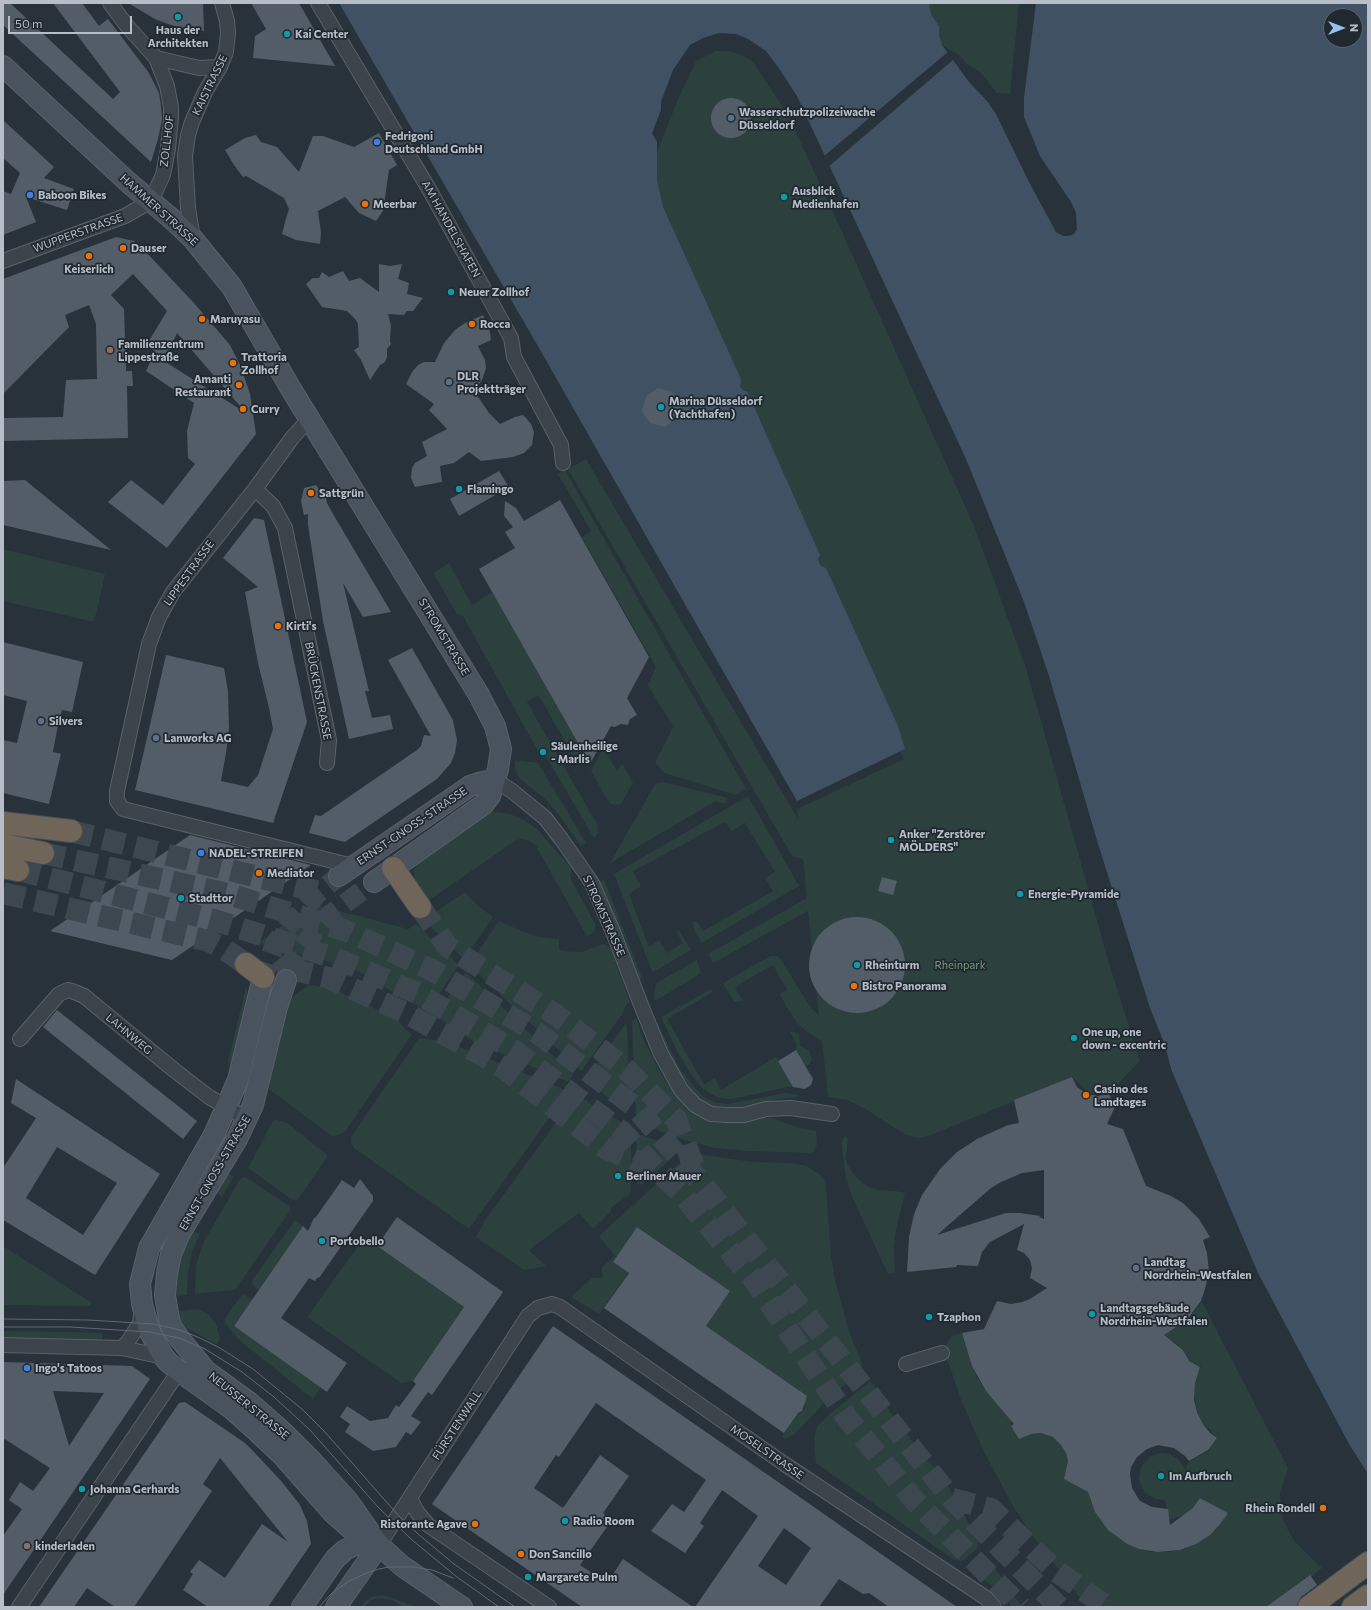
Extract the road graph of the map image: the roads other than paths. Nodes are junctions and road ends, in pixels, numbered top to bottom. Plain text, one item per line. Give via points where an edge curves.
1 (110, 3) edge
2 (222, 3) edge
3 (318, 3) edge
4 (156, 58) junction
5 (3, 66) edge
6 (220, 67) junction
7 (151, 201) junction
8 (193, 239) junction
9 (3, 261) edge
10 (310, 419) junction
11 (563, 463) dead end
12 (255, 489) junction
13 (327, 763) dead end
14 (495, 780) junction
15 (3, 823) edge
16 (71, 831) tunnel mouth
17 (3, 845) edge
18 (43, 853) tunnel mouth
19 (350, 868) junction
20 (393, 868) junction
21 (374, 882) tunnel mouth
22 (420, 907) tunnel mouth
23 (254, 970) dead end
24 (286, 980) tunnel mouth
25 (20, 1039) dead end
26 (226, 1107) junction
27 (832, 1114) dead end
28 (247, 1119) junction
29 (143, 1268) junction
30 (167, 1273) junction
31 (142, 1304) junction
32 (538, 1308) joint
33 (3, 1345) edge
34 (122, 1348) junction
35 (942, 1353) dead end
36 (163, 1356) junction
37 (906, 1364) dead end
38 (179, 1371) junction
39 (206, 1371) junction
40 (410, 1498) junction
41 (333, 1513) junction
42 (379, 1545) junction
43 (335, 1559) junction
44 (1368, 1563) edge
45 (1368, 1596) edge
46 (19, 1607) edge
47 (302, 1607) edge
48 (336, 1607) edge
49 (462, 1607) edge
50 (549, 1607) edge
51 (994, 1607) edge
52 (1309, 1607) edge
53 (1353, 1607) edge

1 - 4 street, ZOLLHOF
2 - 6 street, KAISTRASSE via 227,21 228,43
3 - 11 street, AM HANDELSHAFEN via 429,189 512,338 514,357 562,445
4 - 6 street via 193,67
4 - 7 street, ZOLLHOF via 167,86 171,118 163,175
5 - 7 street, HAMMER STRASSE
6 - 8 street, KAISTRASSE via 203,96 188,135 185,166
7 - 8 street, HAMMER STRASSE
7 - 9 street, WUPPERSTRASSE via 126,216
8 - 10 street, HAMMER STRASSE via 232,287
10 - 12 street, LIPPESTRASSE via 292,438
10 - 14 street, STROMSTRASSE via 479,695 495,726 501,749
12 - 13 street, BRÜCKENSTRASSE via 273,506 285,528 329,740
12 - 19 street, LIPPESTRASSE via 173,592 159,617 149,644 117,801 123,809 288,849
14 - 19 street, ERNST-GNOSS-STRASSE via 470,786
14 - 20 street, ERNST-GNOSS-STRASSE via 490,796 484,804
14 - 27 street, STROMSTRASSE via 545,818 592,883 661,1054 681,1090 695,1105 711,1114 744,1115 766,1109 791,1108
15 - 16 highway
17 - 18 highway
19 - 20 street via 375,862
20 - 21 street, ERNST-GNOSS-STRASSE
20 - 22 highway
23 - 26 street, ERNST-GNOSS-STRASSE via 240,1073
24 - 28 street, ERNST-GNOSS-STRASSE via 277,1007 257,1094
25 - 26 street, LAHNWEG via 59,994 72,991 84,996 174,1070
26 - 28 street, LAHNWEG
26 - 29 street, ERNST-GNOSS-STRASSE via 214,1135 149,1248
28 - 30 street, ERNST-GNOSS-STRASSE via 180,1233 171,1254
29 - 30 street
29 - 31 street, ERNST-GNOSS-STRASSE via 140,1284
30 - 39 street, ERNST-GNOSS-STRASSE via 165,1303 172,1328
31 - 34 street via 140,1323
31 - 36 street, ERNST-GNOSS-STRASSE via 150,1332
32 - 40 street, FÜRSTENWALL via 528,1316
32 - 51 street, MOSELSTRASSE via 552,1304 560,1307 783,1463 986,1598
33 - 34 street, NEUSSER STRASSE
34 - 36 street, NEUSSER STRASSE
35 - 37 street
36 - 38 street, ERNST-GNOSS-STRASSE
36 - 39 street, NEUSSER STRASSE
38 - 39 street
38 - 41 street, NEUSSER STRASSE via 232,1409 266,1439
38 - 46 street
39 - 42 street, NEUSSER STRASSE via 250,1403 290,1439 348,1501
40 - 42 street, FÜRSTENWALL
40 - 50 street via 428,1525
41 - 42 street, NEUSSER STRASSE via 350,1528
41 - 43 street, NEUSSER STRASSE via 338,1530
42 - 43 street via 355,1545
42 - 48 street, FÜRSTENWALL
42 - 49 street, NEUSSER STRASSE via 402,1566
43 - 47 street
44 - 52 highway
45 - 53 highway

